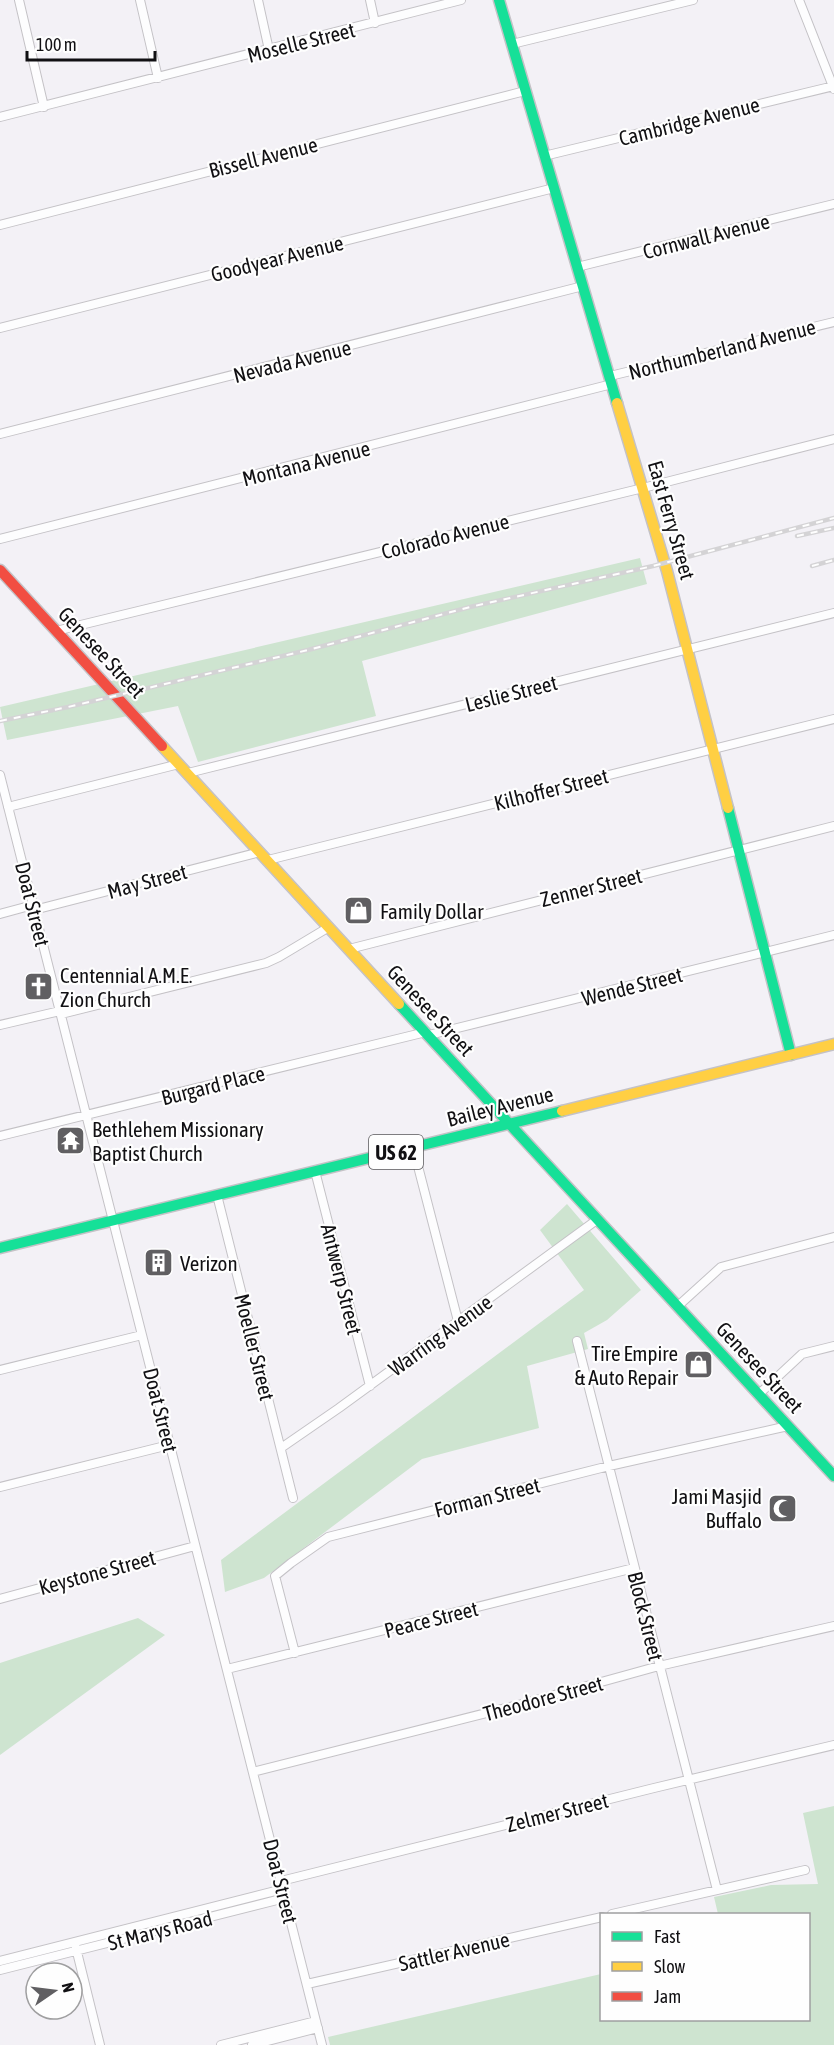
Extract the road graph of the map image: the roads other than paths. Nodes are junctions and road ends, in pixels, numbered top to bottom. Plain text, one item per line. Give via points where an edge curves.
1 (19, 0) edge
2 (140, 0) edge
3 (258, 0) edge
4 (370, 0) edge
5 (461, 0) edge
6 (499, 0) edge
7 (693, 0) edge
8 (799, 0) edge
9 (375, 23) junction
10 (512, 44) junction
11 (269, 50) junction
12 (158, 78) junction
13 (834, 87) edge
14 (525, 91) junction
15 (44, 107) junction
16 (0, 117) edge
17 (544, 156) junction
18 (554, 188) junction
19 (834, 204) edge
20 (0, 225) edge
21 (578, 267) junction
22 (583, 286) junction
23 (834, 322) edge
24 (0, 328) edge
25 (611, 380) junction
26 (0, 434) edge
27 (834, 439) edge
28 (643, 488) junction
29 (0, 540) edge
30 (0, 570) edge
31 (834, 613) edge
32 (56, 631) junction
33 (687, 649) junction
34 (834, 719) edge
35 (713, 749) junction
36 (179, 764) junction
37 (188, 773) junction
38 (0, 775) edge
39 (5, 804) edge
40 (834, 826) edge
41 (739, 850) junction
42 (264, 856) junction
43 (34, 908) junction
44 (0, 914) edge
45 (329, 927) junction
46 (834, 935) edge
47 (349, 948) junction
48 (765, 952) junction
49 (60, 1012) junction
50 (0, 1025) edge
51 (427, 1034) junction
52 (834, 1044) edge
53 (792, 1055) junction
54 (86, 1115) junction
55 (510, 1124) junction
56 (0, 1136) edge
57 (413, 1147) junction
58 (315, 1171) junction
59 (216, 1195) junction
60 (598, 1219) junction
61 (114, 1220) junction
62 (834, 1237) edge
63 (0, 1248) edge
64 (678, 1306) junction
65 (459, 1321) junction
66 (142, 1335) junction
67 (577, 1341) dead end
68 (834, 1346) edge
69 (0, 1370) edge
70 (370, 1386) junction
71 (759, 1394) junction
72 (788, 1426) junction
73 (169, 1445) junction
74 (281, 1448) junction
75 (609, 1466) junction
76 (834, 1476) edge
77 (0, 1487) edge
78 (293, 1498) dead end
79 (195, 1546) junction
80 (634, 1568) junction
81 (0, 1599) edge
82 (834, 1626) edge
83 (296, 1653) junction
84 (659, 1666) junction
85 (226, 1669) junction
86 (834, 1746) edge
87 (253, 1772) junction
88 (688, 1780) junction
89 (805, 1870) dead end
90 (282, 1885) junction
91 (717, 1890) junction
92 (285, 1898) junction
93 (616, 1913) edge
94 (600, 1917) edge
95 (160, 1920) junction
96 (162, 1929) junction
97 (74, 1942) junction
98 (76, 1951) junction
99 (0, 1960) edge
100 (0, 1970) edge
101 (307, 1984) junction
102 (317, 2025) junction
103 (100, 2045) edge
104 (221, 2045) edge
105 (252, 2045) edge
106 (322, 2045) edge

1 - 15 street
2 - 12 street
3 - 11 street
4 - 9 street
5 - 9 street, Moselle Street
6 - 10 main road, East Ferry Street
7 - 10 street
8 - 13 street
9 - 11 street, Moselle Street
10 - 14 main road, East Ferry Street
11 - 12 street, Moselle Street
12 - 15 street, Moselle Street
13 - 17 street, Cambridge Avenue
14 - 17 main road, East Ferry Street
14 - 20 street, Bissell Avenue
15 - 16 street, Moselle Street
17 - 18 main road, East Ferry Street
18 - 21 main road, East Ferry Street
18 - 24 street, Goodyear Avenue
19 - 21 street, Cornwall Avenue
21 - 22 main road, East Ferry Street
22 - 25 main road, East Ferry Street
22 - 26 street, Nevada Avenue
23 - 25 street, Northumberland Avenue
25 - 28 main road, East Ferry Street
25 - 29 street, Montana Avenue
27 - 28 street, Colorado Avenue
28 - 32 street, Colorado Avenue
28 - 33 main road, East Ferry Street
30 - 32 main road, Genesee Street
31 - 33 street, Leslie Street
32 - 36 main road, Genesee Street
33 - 35 main road, East Ferry Street
33 - 37 street, Leslie Street
34 - 35 street, Kilhoffer Street
35 - 41 main road, East Ferry Street
35 - 42 street, Kilhoffer Street
36 - 37 main road, Genesee Street
36 - 39 street
37 - 42 main road, Genesee Street
38 - 39 street, Doat Street
39 - 43 street, Doat Street
40 - 41 street, Zenner Street
41 - 47 street, Zenner Street
41 - 48 main road, East Ferry Street
42 - 43 street, May Street
42 - 45 main road, Genesee Street
43 - 44 street, May Street
43 - 49 street, Doat Street
45 - 47 main road, Genesee Street
45 - 49 street via 266,963
46 - 48 street, Wende Street
47 - 51 main road, Genesee Street
48 - 51 street, Wende Street
48 - 53 main road, East Ferry Street
49 - 50 street
49 - 54 street, Doat Street
51 - 54 street, Burgard Place
51 - 55 main road, Genesee Street
52 - 53 main road, Bailey Avenue / US 62
53 - 55 main road, Bailey Avenue / US 62
54 - 56 street, Burgard Place
54 - 61 street, Doat Street
55 - 57 main road, Bailey Avenue / US 62
55 - 60 main road, Genesee Street
57 - 58 main road, Bailey Avenue / US 62
57 - 65 street
58 - 59 main road, Bailey Avenue / US 62
58 - 70 street, Antwerp Street
59 - 61 main road, Bailey Avenue / US 62
59 - 74 street, Moeller Street
60 - 64 main road, Genesee Street
60 - 65 street, Warring Avenue
61 - 63 main road, Bailey Avenue / US 62
61 - 66 street, Doat Street
62 - 64 street via 721,1267
64 - 71 main road, Genesee Street
65 - 70 street, Warring Avenue
66 - 69 street
66 - 73 street, Doat Street
67 - 75 street, Block Street
68 - 71 street via 802,1354
70 - 74 street, Warring Avenue
71 - 72 main road, Genesee Street
72 - 75 street, Forman Street
72 - 76 main road, Genesee Street
73 - 77 street
73 - 79 street, Doat Street
74 - 78 street, Moeller Street
75 - 80 street, Block Street
75 - 83 street, Forman Street via 327,1537 275,1576
79 - 81 street, Keystone Street
79 - 85 street, Doat Street
80 - 83 street, Peace Street
80 - 84 street, Block Street
82 - 84 street, Theodore Street
83 - 85 street, Peace Street
84 - 87 street, Theodore Street
84 - 88 street, Block Street
85 - 87 street, Doat Street
86 - 88 street, Zelmer Street
87 - 90 street, Doat Street
88 - 90 street, Zelmer Street
88 - 91 street, Block Street
89 - 91 street
90 - 92 street, Doat Street
90 - 95 street, St Marys Road
91 - 93 street
92 - 96 street, St Marys Road
92 - 101 street, Doat Street
94 - 101 street, Sattler Avenue
95 - 96 street
95 - 97 street, St Marys Road
96 - 98 street, St Marys Road
97 - 98 street
97 - 99 street, St Marys Road
98 - 100 street, St Marys Road
98 - 103 street
101 - 102 street, Doat Street
102 - 104 street
102 - 105 street
102 - 106 street, Doat Street

